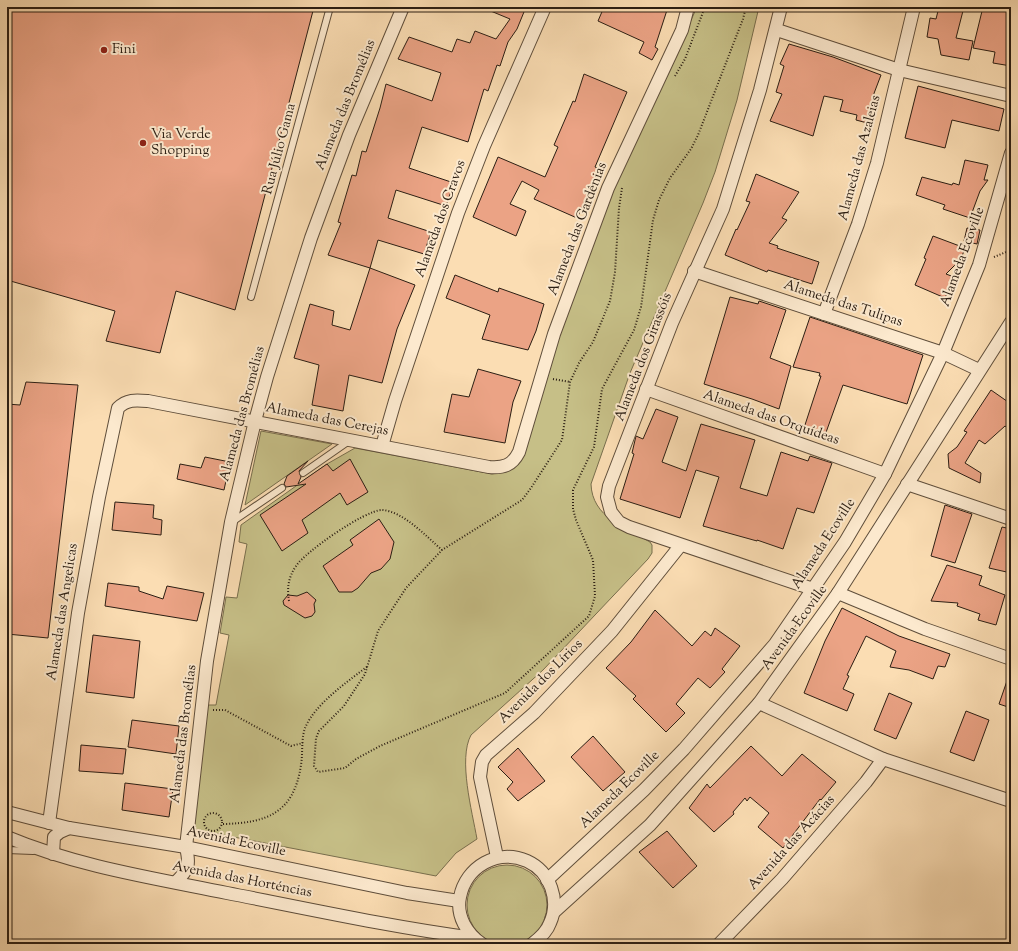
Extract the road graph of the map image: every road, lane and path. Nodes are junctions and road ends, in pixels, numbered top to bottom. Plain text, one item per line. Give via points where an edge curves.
1 (330, 7) edge
2 (403, 7) edge
3 (545, 7) edge
4 (688, 7) edge
5 (705, 7) edge
6 (746, 7) edge
7 (781, 7) edge
8 (914, 7) edge
9 (777, 30) junction
10 (899, 70) junction
11 (671, 82) dead end
12 (1011, 96) edge
13 (1011, 153) edge
14 (623, 184) dead end
15 (694, 271) junction
16 (251, 297) dead end
17 (824, 314) junction
18 (1011, 322) edge
19 (943, 353) junction
20 (979, 370) junction
21 (540, 378) junction
22 (570, 382) junction
23 (646, 390) junction
24 (118, 408) joint
25 (255, 421) junction
26 (350, 440) junction
27 (382, 446) junction
28 (508, 466) joint
29 (303, 473) dead end
30 (885, 474) junction
31 (907, 484) junction
32 (282, 488) dead end
33 (1011, 519) edge
34 (231, 522) junction
35 (680, 546) junction
36 (442, 550) junction
37 (813, 589) junction
38 (838, 593) junction
39 (289, 601) dead end
40 (1011, 659) edge
41 (368, 665) junction
42 (759, 703) junction
43 (201, 709) junction
44 (303, 743) junction
45 (883, 759) junction
46 (1011, 800) edge
47 (7, 812) edge
48 (48, 823) junction
49 (223, 824) junction
50 (69, 828) junction
51 (7, 837) edge
52 (186, 847) junction
53 (7, 850) edge
54 (40, 851) junction
55 (53, 854) junction
56 (497, 858) junction
57 (547, 880) junction
58 (176, 882) junction
59 (459, 901) junction
60 (554, 912) junction
61 (478, 941) edge
62 (532, 944) edge
63 (719, 944) edge

1 - 16 lane, Rua Júlio Gama
2 - 25 street, Alameda das Bromélias via 349,135 311,238
3 - 27 street, Alameda dos Cravos via 484,146 458,213
4 - 21 street, Alameda das Gardênias via 682,30 608,188
5 - 11 path via 685,59
6 - 41 path via 698,135 659,200 653,220 641,307 634,330 602,389 594,447 573,490 573,509 592,560 595,596 589,616 505,693 380,746 345,768 318,772 315,769 316,738 324,725 344,706
7 - 9 street, Alameda dos Girassóis
8 - 10 street, Alameda das Azaleias
9 - 10 street
9 - 15 street, Alameda dos Girassóis via 723,209
10 - 12 street
10 - 17 street, Alameda das Azaleias via 877,163 858,224
13 - 19 street, Alameda Ecoville via 979,265
14 - 22 path via 610,301 594,342 578,363
15 - 17 street, Alameda das Tulipas
15 - 23 street, Alameda dos Girassóis
17 - 19 street, Alameda das Tulipas
18 - 20 street, Avenida Ecoville
19 - 20 street, Alameda das Tulipas
19 - 30 street, Alameda Ecoville
20 - 31 street, Avenida Ecoville
21 - 22 path
21 - 28 street, Alameda das Gardênias via 519,452
22 - 36 path via 562,440 532,488 522,500
23 - 30 street, Alameda das Orquídeas
23 - 35 street, Alameda dos Girassóis via 612,478 607,497 608,506 619,522 644,534
24 - 25 street, Alameda das Cerejas via 124,402 132,400 148,401
24 - 48 street, Alameda das Angelicas via 78,613
25 - 26 street, Alameda das Cerejas
25 - 34 street, Alameda das Bromélias
26 - 27 street, Alameda das Cerejas
26 - 29 lane
27 - 28 street, Alameda das Cerejas via 489,467
30 - 37 street, Alameda Ecoville via 845,542
31 - 33 street
31 - 38 street, Avenida Ecoville
32 - 34 lane
34 - 43 street, Alameda das Bromélias
35 - 37 street, Alameda dos Girassóis
35 - 56 street, Avenida dos Lírios via 612,631 534,713 482,762 480,776
36 - 39 path via 420,530 396,515 382,510 374,511 308,553 296,566 289,579
36 - 41 path via 406,588 389,612 378,631
37 - 57 street, Alameda Ecoville via 775,644 684,749
38 - 40 street via 925,629
38 - 42 street, Avenida Ecoville
41 - 44 path via 316,712 305,728
42 - 45 street
42 - 60 street, Avenida Ecoville via 650,825
43 - 44 path via 225,710 291,746
43 - 52 street, Alameda das Bromélias
44 - 49 path via 301,765 293,793 282,809 246,824
45 - 46 street
45 - 63 street, Avenida das Acácias via 782,879
47 - 48 street, Avenida Ecoville
48 - 50 street, Avenida Ecoville
49 - 49 path via 223,819 214,812 205,818 204,823 206,828 216,832
50 - 52 street, Avenida Ecoville
50 - 55 street via 54,837
51 - 54 street, Avenida das Horténcias
52 - 58 street, Alameda das Bromélias via 189,866
52 - 59 street, Avenida Ecoville
53 - 54 lane
54 - 55 street, Avenida das Horténcias
55 - 58 street, Avenida das Horténcias
56 - 57 street, Avenida das Horténcias via 513,857 528,861 541,870
56 - 59 street, Avenida das Horténcias via 482,863 470,874 462,887
57 - 60 street, Avenida das Horténcias via 554,899
58 - 61 street, Avenida das Horténcias
59 - 61 street, Avenida das Horténcias via 465,927
60 - 62 street via 550,925

